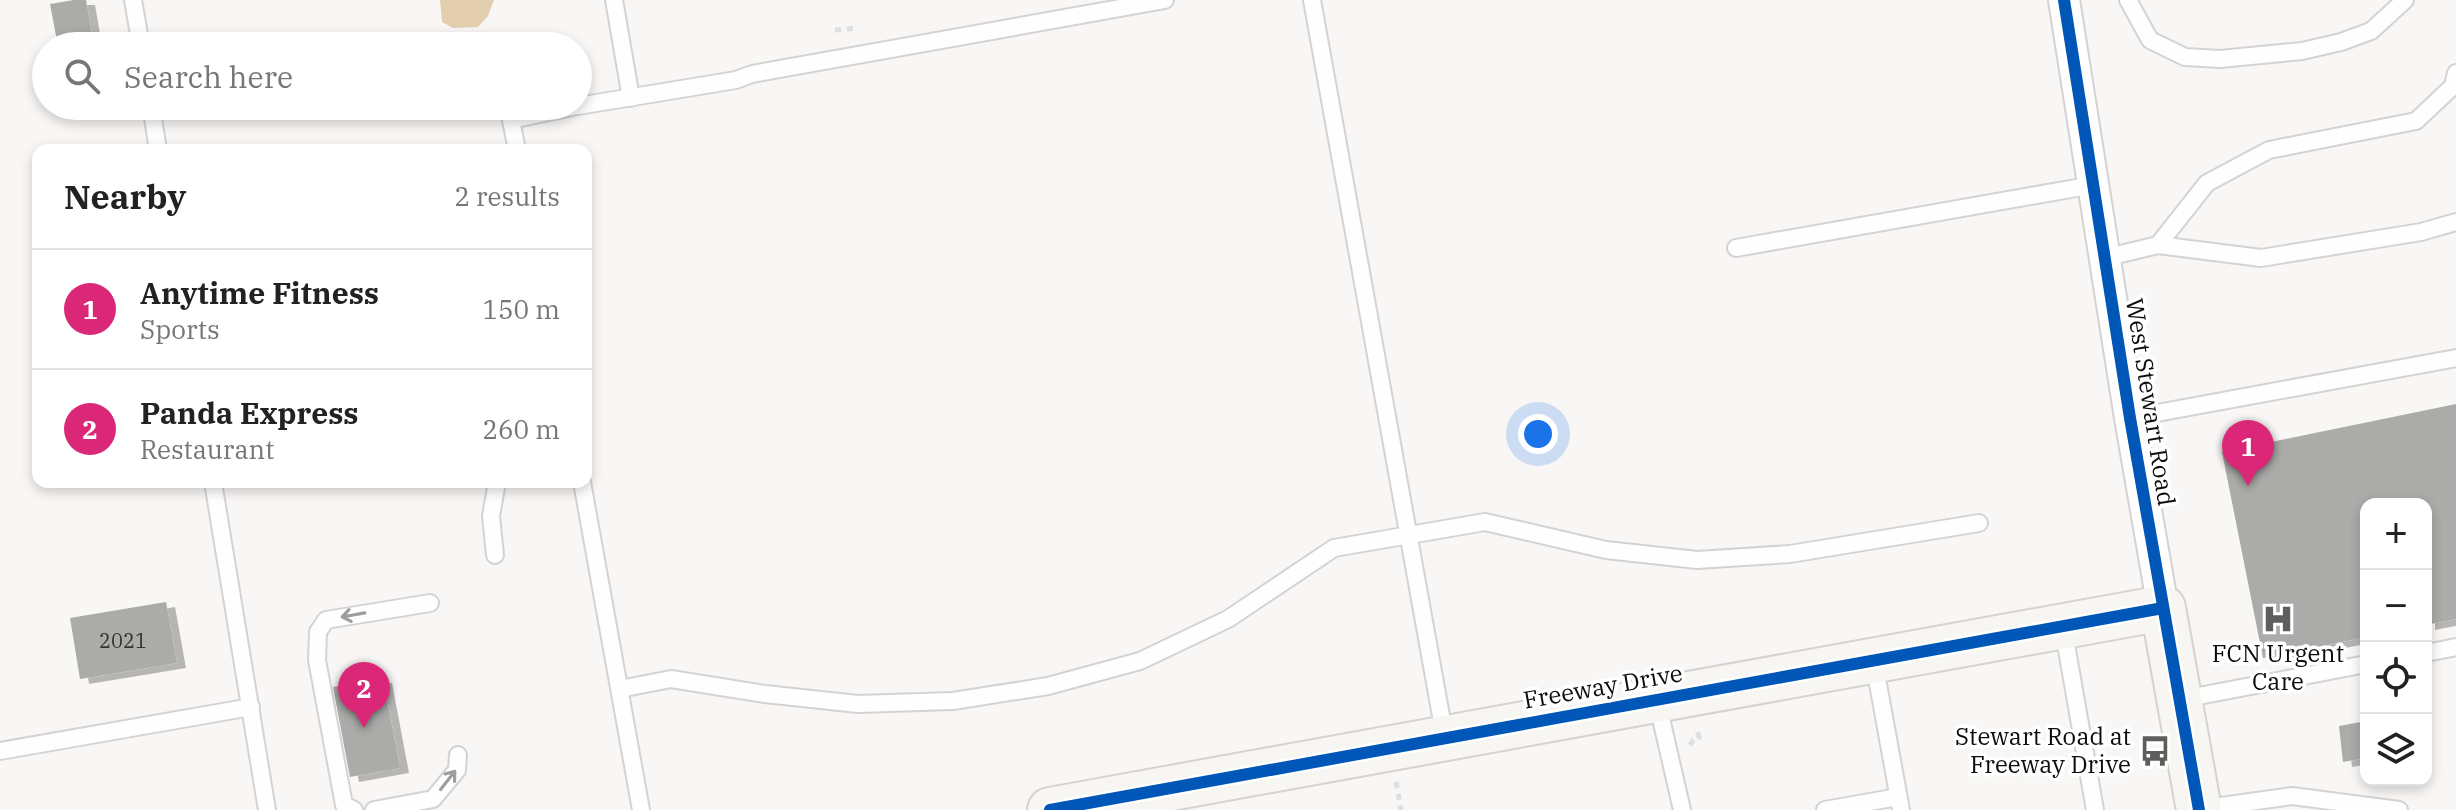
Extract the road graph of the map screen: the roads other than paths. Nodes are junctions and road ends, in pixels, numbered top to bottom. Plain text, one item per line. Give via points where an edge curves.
1 (133, 0) edge
2 (614, 0) edge
3 (1165, 0) edge
4 (1312, 0) edge
5 (2064, 0) edge
6 (2128, 0) edge
7 (2405, 0) edge
8 (139, 32) edge
9 (2456, 73) edge
10 (631, 98) junction
11 (592, 104) edge
12 (153, 120) edge
13 (511, 120) edge
14 (157, 144) edge
15 (516, 144) edge
16 (2093, 185) junction
17 (2456, 222) edge
18 (2158, 245) junction
19 (1736, 248) dead end
20 (2104, 258) junction
21 (2456, 358) edge
22 (2130, 418) junction
23 (214, 488) edge
24 (496, 488) edge
25 (583, 488) edge
26 (1979, 523) dead end
27 (1409, 536) junction
28 (495, 555) dead end
29 (430, 603) dead end
30 (2163, 608) junction
31 (2063, 625) junction
32 (2456, 647) edge
33 (2432, 652) edge
34 (1874, 660) junction
35 (2360, 665) edge
36 (620, 689) junction
37 (1656, 700) junction
38 (2179, 700) junction
39 (251, 707) junction
40 (1445, 738) junction
41 (0, 751) edge
42 (458, 755) dead end
43 (1900, 804) edge
44 (1101, 806) edge
45 (267, 810) edge
46 (354, 810) edge
47 (374, 810) edge
48 (641, 810) edge
49 (1050, 810) edge
50 (1682, 810) edge
51 (1825, 810) edge
52 (2095, 810) edge
53 (2199, 810) edge
54 (2399, 810) edge

1 - 8 lane
2 - 10 lane
3 - 10 lane
4 - 27 lane
5 - 16 street, West Stewart Road
6 - 7 lane via 2150,40 2185,57 2220,59 2341,42 2371,31
9 - 18 lane via 2453,86 2416,121 2269,150 2207,183
10 - 11 lane
12 - 14 lane
13 - 15 lane
16 - 19 lane
16 - 20 street, West Stewart Road
17 - 18 lane via 2261,258
18 - 20 lane
20 - 22 street, West Stewart Road
21 - 22 lane
22 - 30 street, West Stewart Road
23 - 39 lane
24 - 28 lane via 491,516
25 - 36 lane
26 - 27 lane via 1790,554 1697,560 1606,550 1485,522
27 - 36 lane via 1334,548 1228,619 1140,661 1048,686 953,701 858,704 671,679
27 - 40 lane
29 -> 46 lane via 326,620 318,632 317,660 344,805
30 - 31 street, Freeway Drive
30 - 38 street, West Stewart Road
31 - 34 street, Freeway Drive
31 - 52 lane
32 - 33 lane
34 - 37 street, Freeway Drive
34 - 43 lane
35 - 38 lane
36 - 48 lane
37 - 40 street, Freeway Drive
37 - 50 lane
38 - 53 street, West Stewart Road
39 - 41 lane
39 - 45 lane
40 - 44 street, Freeway Drive
47 -> 42 lane via 433,799 457,770
43 - 51 lane
44 - 49 street, Freeway Drive
53 - 54 lane via 2292,796

